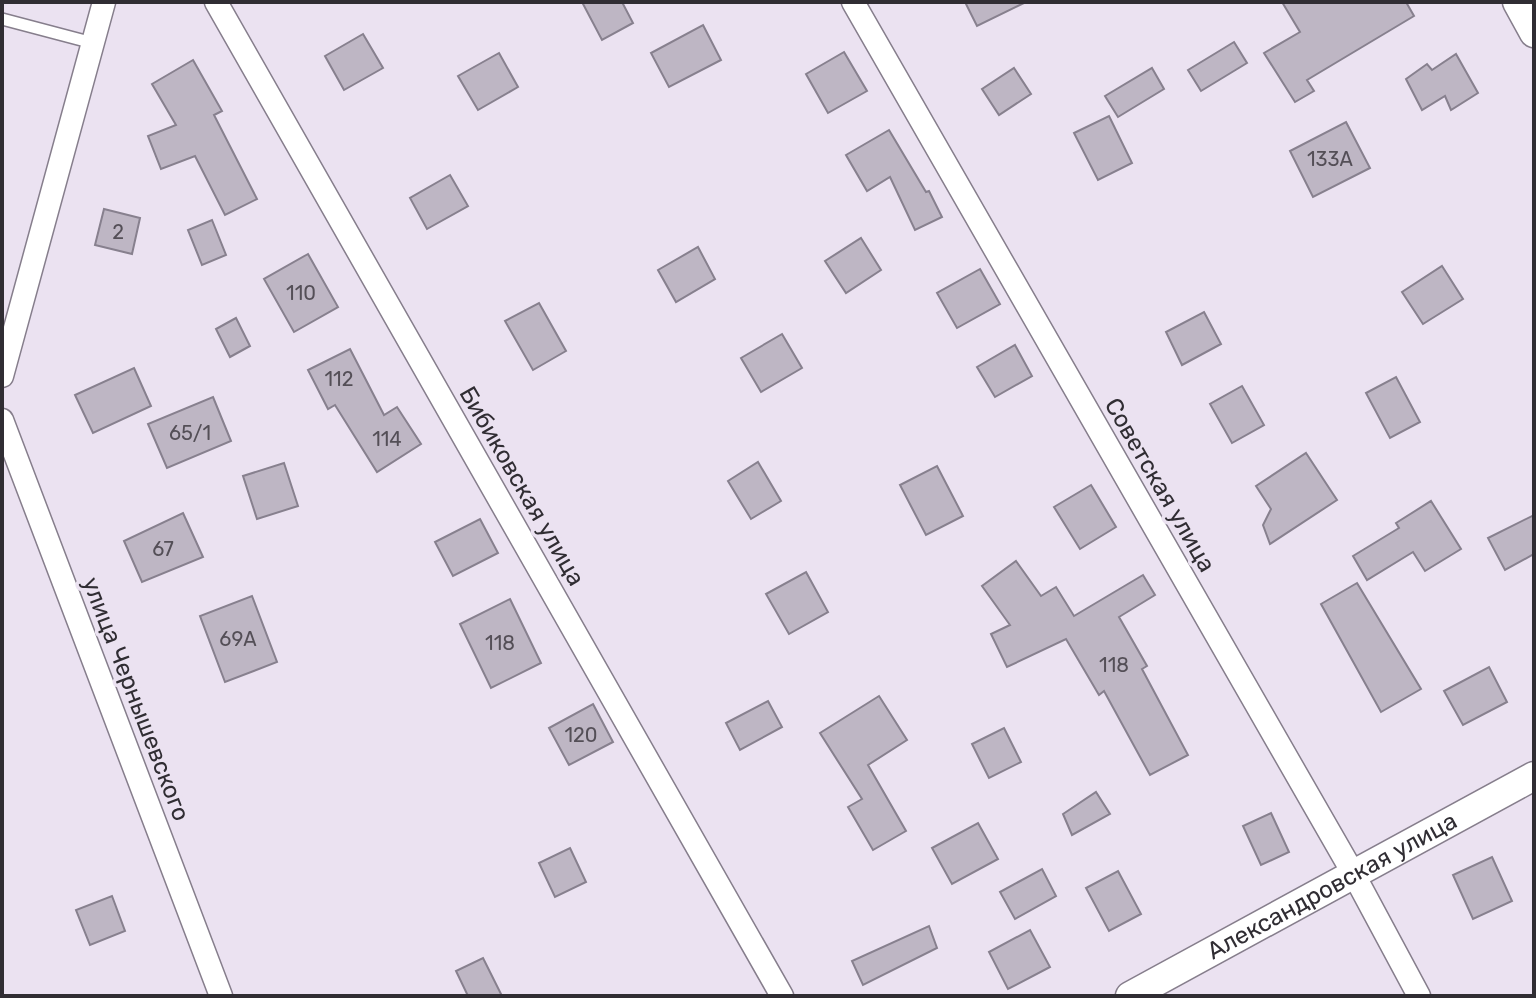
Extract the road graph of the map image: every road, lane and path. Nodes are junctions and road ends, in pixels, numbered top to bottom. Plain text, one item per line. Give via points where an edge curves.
1 (104, 2) edge
2 (216, 2) edge
3 (853, 2) edge
4 (2, 19) edge
5 (94, 43) junction
6 (2, 376) edge
7 (2, 420) edge
8 (1534, 776) edge
9 (1353, 873) junction
10 (221, 996) edge
11 (782, 996) edge
12 (1130, 996) edge
13 (1419, 996) edge

1 - 5 street
2 - 11 street, Бибиковская улица
3 - 9 street, Советская улица
4 - 5 lane
5 - 6 street
7 - 10 street, улица Чернышевского
8 - 9 street, Александровская улица
9 - 12 street, Александровская улица
9 - 13 street, Советская улица

